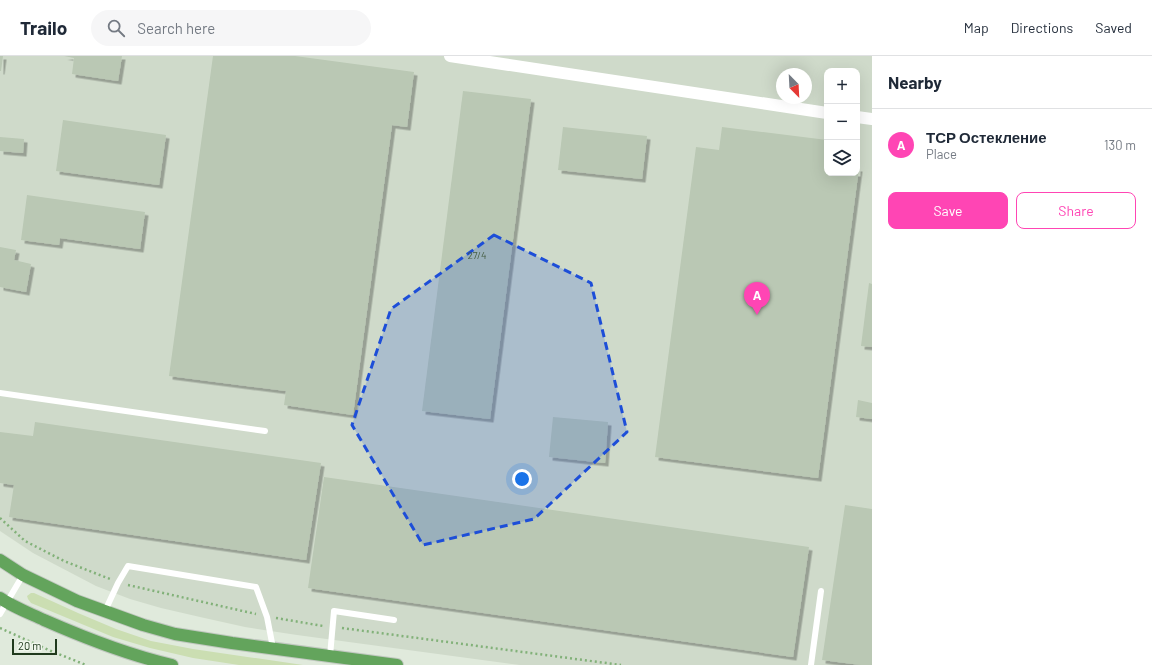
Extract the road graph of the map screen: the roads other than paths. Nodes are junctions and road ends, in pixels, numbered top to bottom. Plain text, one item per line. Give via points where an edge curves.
1 (450, 56) edge
2 (824, 113) edge
3 (860, 117) edge
4 (872, 119) edge
5 (0, 393) edge
6 (265, 431) dead end
7 (0, 560) edge
8 (23, 576) junction
9 (821, 591) dead end
10 (4, 600) edge
11 (105, 611) junction
12 (0, 614) edge
13 (394, 620) dead end
14 (273, 648) junction
15 (330, 656) junction
16 (172, 665) edge
17 (397, 665) edge
18 (811, 665) edge

1 - 2 street
3 - 4 street
5 - 6 lane
7 - 8 main road
8 - 10 lane
8 - 11 main road
9 - 18 lane
10 - 12 lane
10 - 16 main road via 93,641
11 - 14 main road via 175,634
11 - 14 lane via 128,566 256,587 267,617
13 - 15 lane via 334,611
14 - 15 main road
15 - 17 main road

